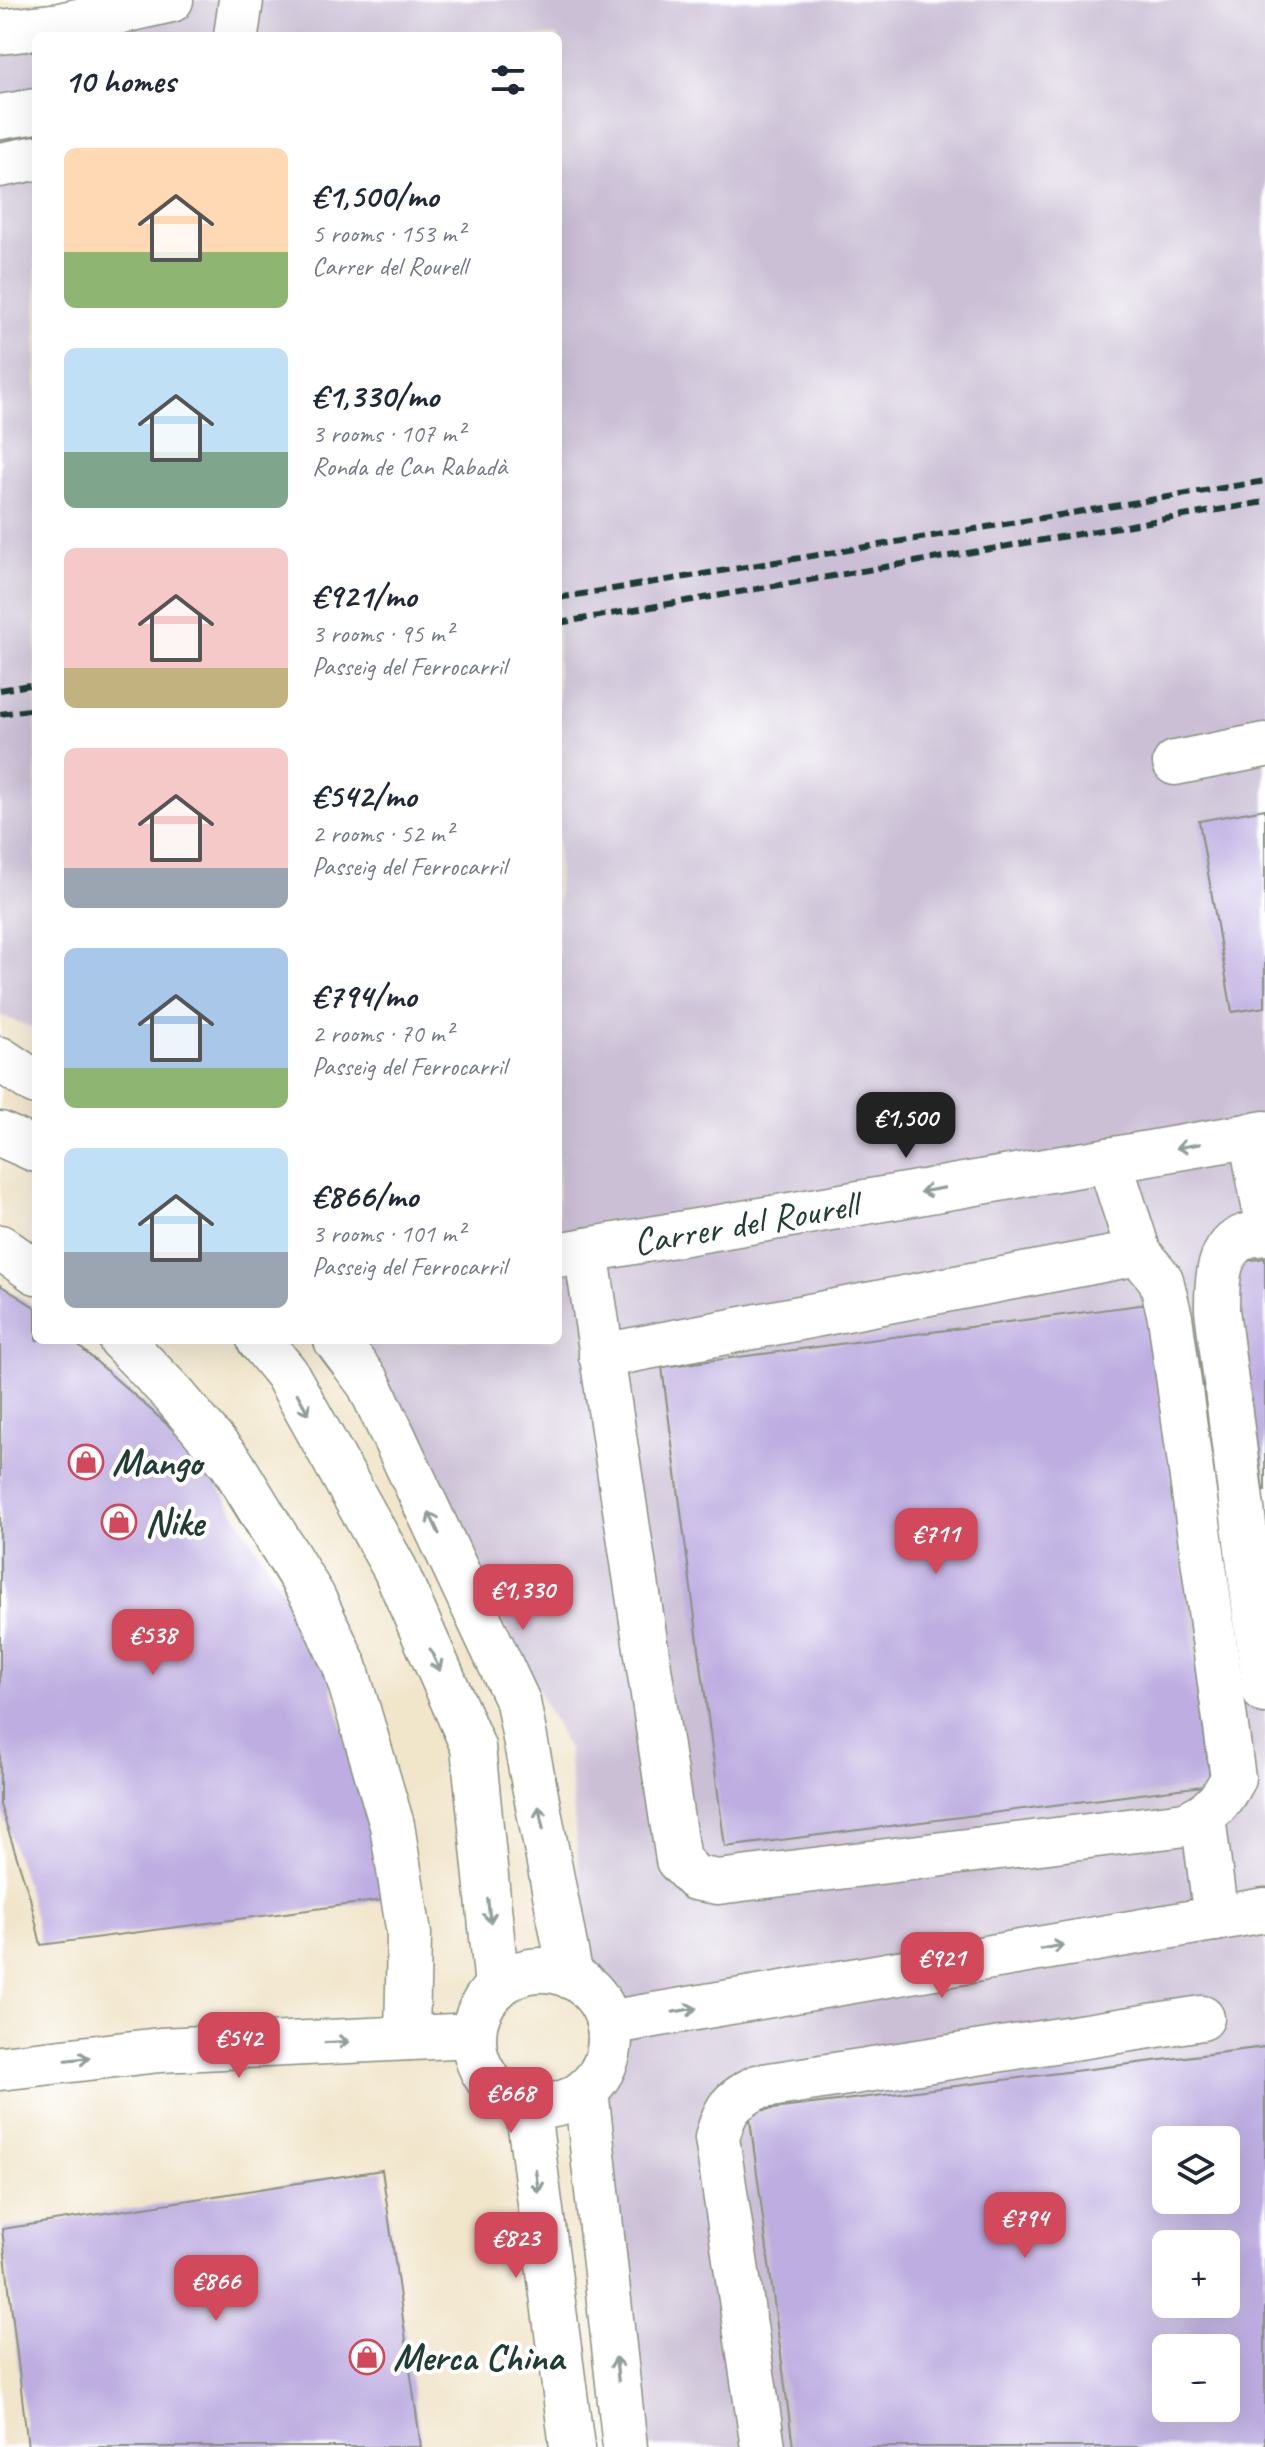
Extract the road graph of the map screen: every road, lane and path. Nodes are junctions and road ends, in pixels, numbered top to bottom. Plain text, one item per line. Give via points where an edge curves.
1 (171, 0) edge
2 (241, 0) edge
3 (0, 32) edge
4 (237, 32) edge
5 (32, 112) edge
6 (0, 117) edge
7 (32, 159) edge
8 (0, 165) edge
9 (1265, 745) edge
10 (1175, 763) dead end
11 (0, 1059) edge
12 (32, 1080) edge
13 (0, 1134) edge
14 (1258, 1134) edge
15 (32, 1148) edge
16 (1109, 1160) junction
17 (1265, 1211) edge
18 (1265, 1233) edge
19 (0, 1247) edge
20 (572, 1252) edge
21 (1139, 1253) junction
22 (32, 1269) edge
23 (125, 1344) edge
24 (262, 1344) edge
25 (339, 1344) edge
26 (601, 1356) junction
27 (1265, 1691) edge
28 (1203, 1817) junction
29 (1265, 1910) edge
30 (1216, 1919) junction
31 (571, 1977) junction
32 (497, 1987) junction
33 (1202, 2018) dead end
34 (608, 2023) junction
35 (474, 2035) junction
36 (407, 2038) junction
37 (0, 2068) edge
38 (586, 2090) junction
39 (527, 2104) junction
40 (572, 2447) edge
41 (625, 2447) edge
42 (763, 2447) edge

1 - 3 street via 60,25
2 - 4 street
5 - 6 street
7 - 8 street
9 - 10 street
11 - 12 street
13 - 15 street
14 -> 16 street, Carrer del Rourell
14 - 17 street
16 -> 20 street, Carrer del Rourell
16 - 21 street
18 - 27 street via 1244,1236 1227,1251 1217,1275 1217,1310
19 - 22 street
20 - 26 street
21 - 26 street
21 - 28 street via 1161,1280 1170,1317 1233,1778 1222,1801
23 - 36 street via 232,1464 313,1597 345,1666 392,1825 409,1934
24 -> 32 street via 286,1373 395,1569 473,1747
31 -> 25 street via 518,1702 369,1384
26 - 28 street via 678,1860 695,1878 718,1882 1185,1824
28 - 30 street
29 - 30 street
34 -> 30 street
31 - 32 street via 540,1970
31 - 34 street via 600,2001
32 - 35 street via 482,2005
33 - 42 street via 757,2087 735,2099 724,2113 717,2138
34 - 38 street via 605,2065
35 - 36 street
35 - 39 street via 483,2072 496,2089
37 -> 36 street via 160,2050
38 - 39 street via 557,2105
41 -> 38 street
39 -> 40 street

